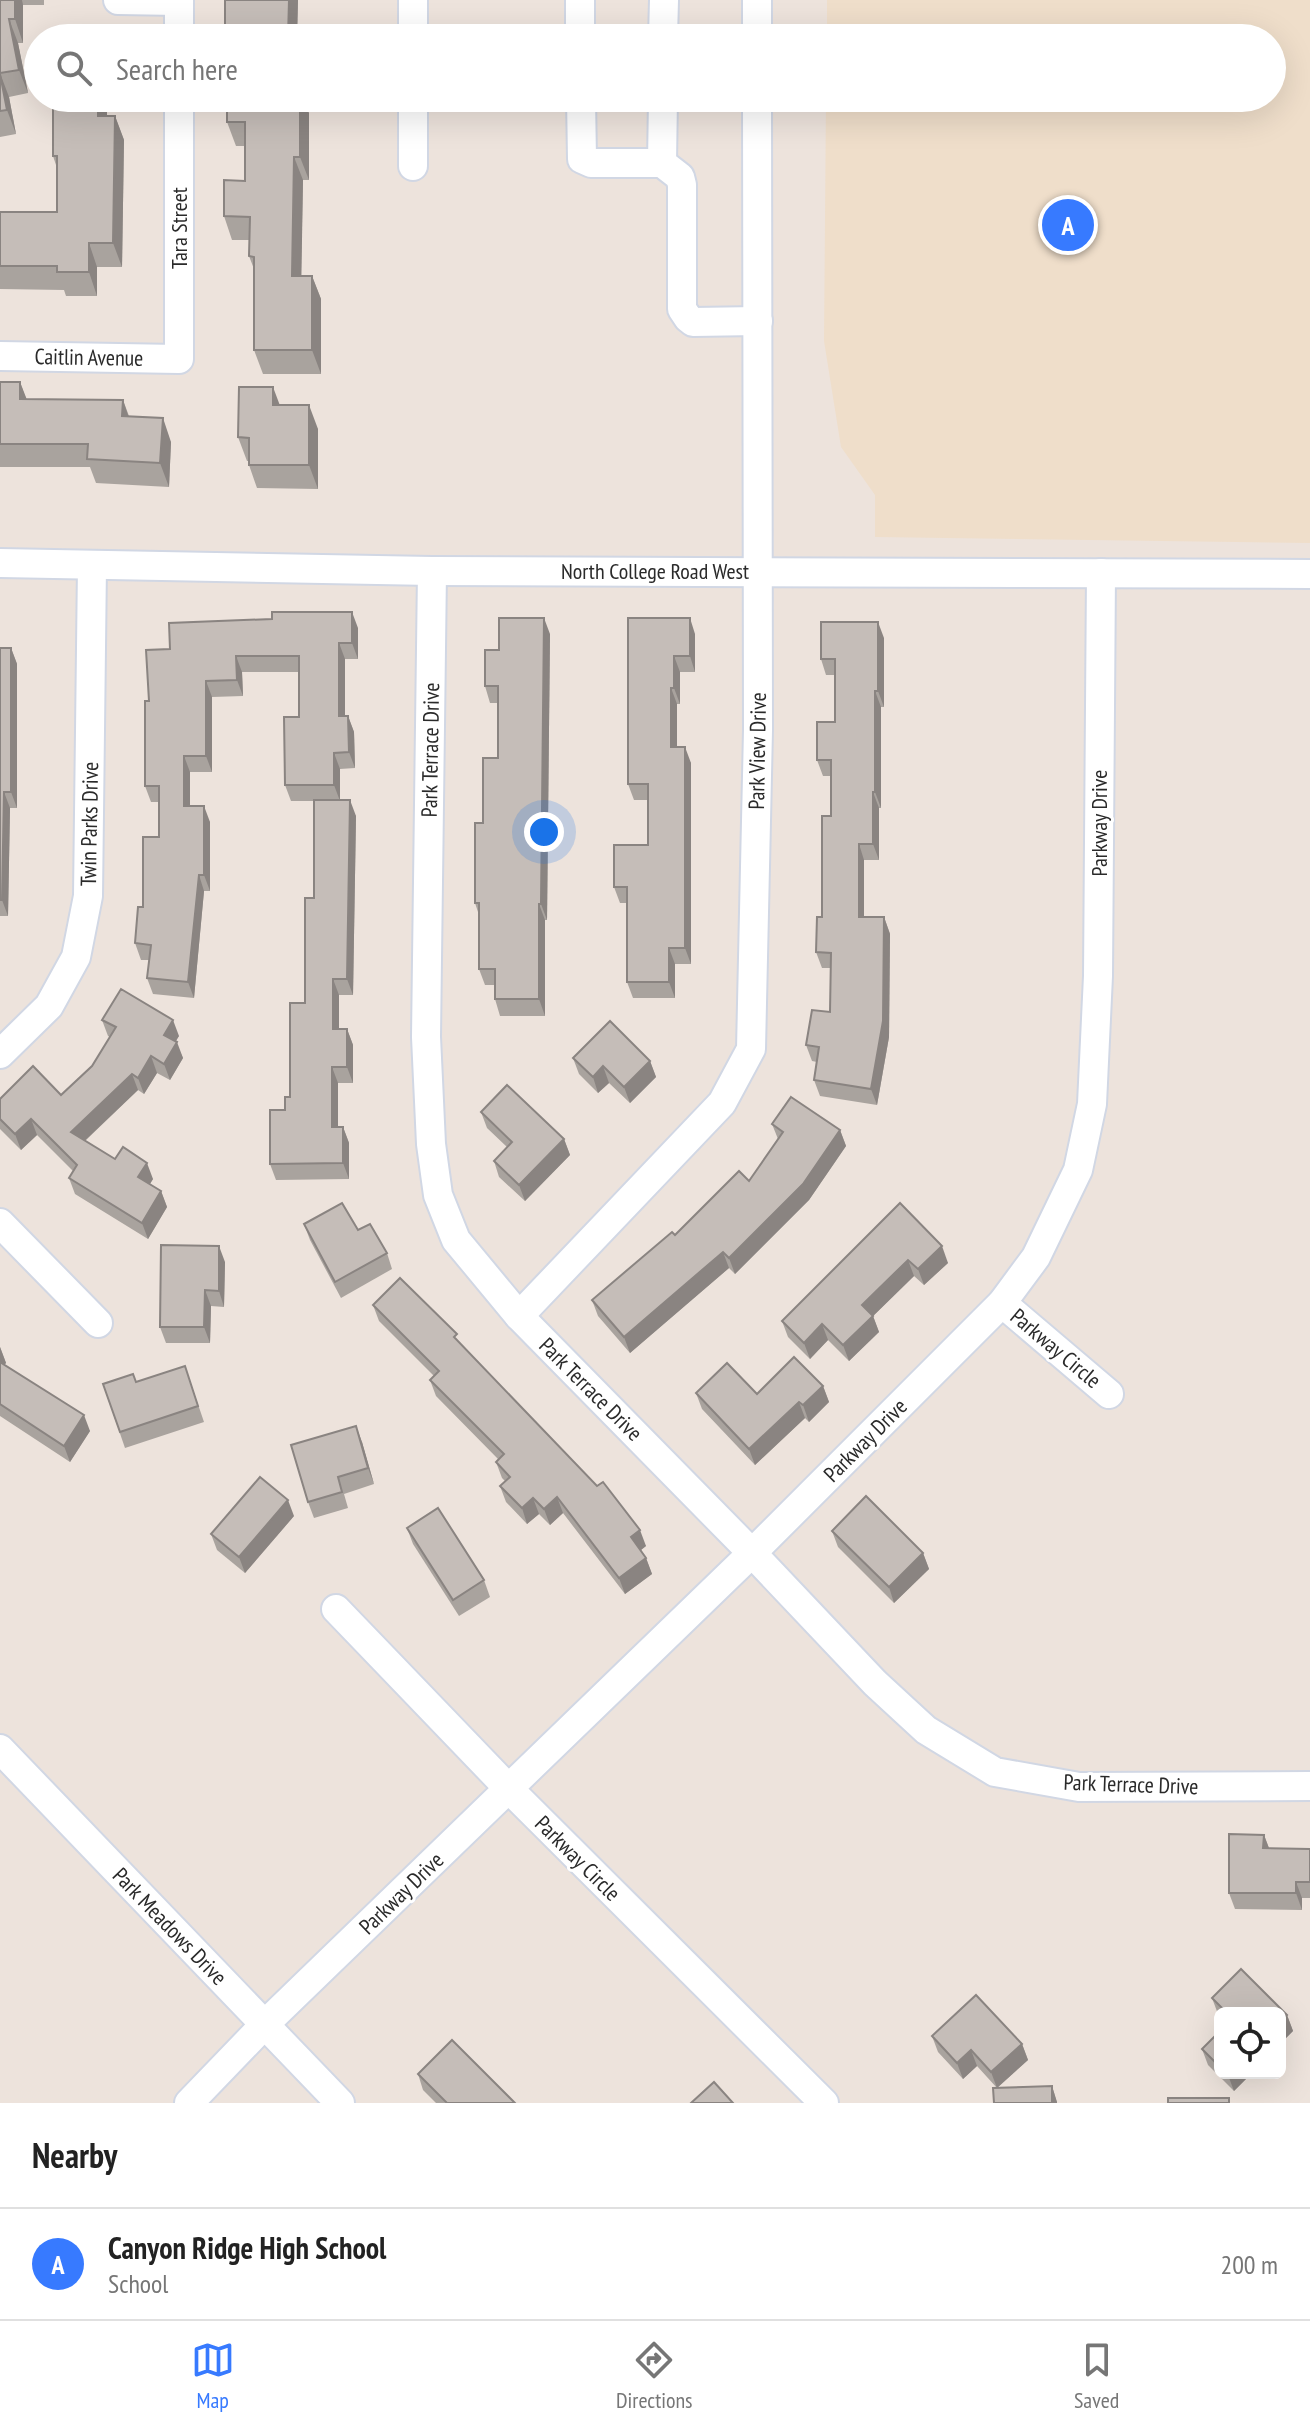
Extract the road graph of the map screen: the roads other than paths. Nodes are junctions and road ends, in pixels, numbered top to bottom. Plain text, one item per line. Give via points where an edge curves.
1 (118, 0) edge
2 (413, 0) edge
3 (580, 0) edge
4 (664, 0) edge
5 (757, 0) edge
6 (179, 1) edge
7 (179, 24) edge
8 (413, 24) edge
9 (580, 24) edge
10 (663, 24) edge
11 (757, 24) edge
12 (179, 112) edge
13 (413, 112) edge
14 (581, 112) edge
15 (663, 112) edge
16 (757, 112) edge
17 (662, 163) junction
18 (413, 166) dead end
19 (758, 321) junction
20 (0, 356) edge
21 (179, 359) joint
22 (0, 563) edge
23 (92, 565) junction
24 (432, 571) junction
25 (759, 571) junction
26 (1101, 573) junction
27 (1310, 574) edge
28 (0, 1054) edge
29 (0, 1223) edge
30 (1002, 1303) junction
31 (519, 1316) junction
32 (98, 1323) dead end
33 (1109, 1394) dead end
34 (752, 1553) junction
35 (336, 1609) dead end
36 (1, 1752) edge
37 (1310, 1786) edge
38 (509, 1789) junction
39 (265, 2024) junction
40 (189, 2103) edge
41 (340, 2103) edge
42 (824, 2103) edge

1 - 6 street
2 - 8 street
3 - 9 street
4 - 10 street
5 - 11 street
6 - 7 street
12 - 21 street, Tara Street
13 - 18 street
14 - 17 street via 582,159
15 - 17 street
16 - 19 street, Park View Drive
17 - 19 street via 682,185 682,309 693,322
19 - 25 street, Park View Drive
20 - 21 street, Caitlin Avenue
22 - 23 street, North College Road West
23 - 24 street, North College Road West
23 - 28 street, Twin Parks Drive via 88,896 76,957 49,1006
24 - 25 street, North College Road West
24 - 31 street, Park Terrace Drive via 426,1037 431,1144 438,1195 456,1240
25 - 26 street, North College Road West
25 - 31 street, Park View Drive via 751,1049 722,1103
26 - 27 street, North College Road West
26 - 30 street, Parkway Drive via 1092,1104 1078,1170 1036,1257
29 - 32 street
30 - 33 street, Parkway Circle
30 - 34 street, Parkway Drive
31 - 34 street, Park Terrace Drive
34 - 37 street, Park Terrace Drive via 926,1730 995,1772 1079,1787
34 - 38 street, Parkway Drive
35 - 38 street, Parkway Circle
36 - 39 street, Park Meadows Drive
38 - 39 street, Parkway Drive
38 - 42 street, Parkway Circle
39 - 40 street, Parkway Drive
39 - 41 street, Park Meadows Drive

